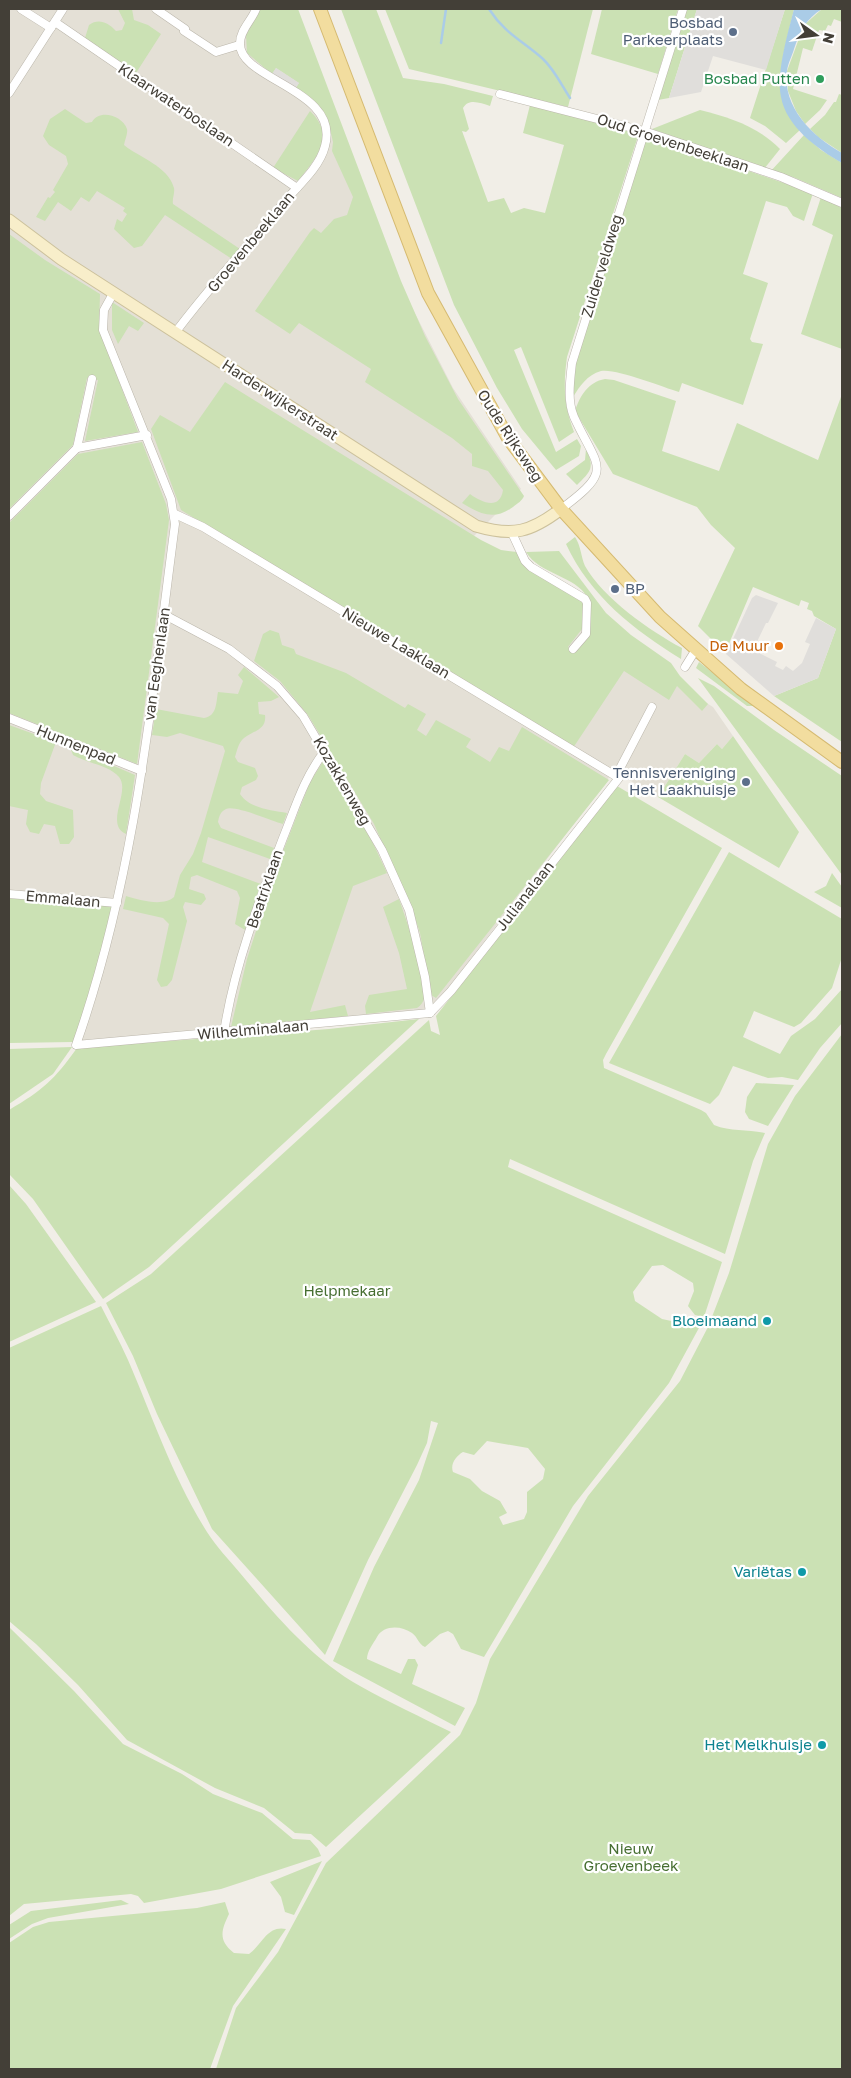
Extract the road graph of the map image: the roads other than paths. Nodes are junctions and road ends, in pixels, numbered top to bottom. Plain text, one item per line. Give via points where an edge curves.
1 (21, 9) edge
2 (64, 9) edge
3 (156, 9) edge
4 (256, 9) edge
5 (320, 9) edge
6 (683, 9) edge
7 (53, 25) junction
8 (239, 45) junction
9 (9, 92) edge
10 (500, 94) dead end
11 (644, 131) junction
12 (296, 188) junction
13 (842, 203) edge
14 (9, 220) edge
15 (114, 292) junction
16 (175, 333) junction
17 (92, 379) dead end
18 (147, 435) junction
19 (77, 448) junction
20 (561, 509) junction
21 (175, 514) junction
22 (9, 516) edge
23 (512, 533) junction
24 (163, 614) junction
25 (574, 649) dead end
26 (696, 651) junction
27 (686, 667) dead end
28 (652, 707) dead end
29 (9, 718) edge
30 (324, 752) junction
31 (842, 762) edge
32 (142, 771) junction
33 (617, 777) junction
34 (9, 894) edge
35 (117, 903) junction
36 (430, 1013) junction
37 (224, 1033) junction
38 (76, 1045) joint

1 - 7 street, Klaarwaterboslaan
2 - 7 street
3 - 8 street via 216,52
4 - 8 street
5 - 20 main road, Oude Rijksweg via 428,292 508,438
6 - 11 street, Zuiderveldweg
7 - 9 street
7 - 12 street, Klaarwaterboslaan
8 - 12 street, Groevenbeeklaan via 254,65 318,110 327,129 320,159
10 - 11 street, Oud Groevenbeeklaan
11 - 13 street, Oud Groevenbeeklaan via 781,177
11 - 20 street, Zuiderveldweg via 572,363 569,387 574,416 594,452 597,474 594,482
12 - 16 street, Groevenbeeklaan
14 - 15 main road, Harderwijkerstraat via 61,259
15 - 16 main road, Harderwijkerstraat
15 - 18 street, van Eeghenlaan via 104,310 103,330
16 - 23 main road, Harderwijkerstraat via 476,526
17 - 19 street
18 - 19 street
18 - 21 street, van Eeghenlaan
19 - 22 street
20 - 23 main road, Harderwijkerstraat via 540,524
20 - 26 main road, Oude Rijksweg via 660,617
21 - 24 street, van Eeghenlaan
21 - 33 street, Nieuwe Laaklaan via 203,527
23 - 25 street via 531,567 585,598 586,634
24 - 30 street, Kozakkenweg via 229,649 277,686 304,716
24 - 32 street, van Eeghenlaan
26 - 27 street
26 - 31 main road, Oude Rijksweg via 741,689
28 - 33 street
29 - 32 street, Hunnenpad
30 - 36 street, Kozakkenweg via 382,850 408,910 426,977
30 - 37 street, Beatrixlaan via 309,773 271,870 246,946
32 - 35 street, van Eeghenlaan
33 - 36 street, Julianalaan via 451,991
34 - 35 street, Emmalaan
35 - 38 street, van Eeghenlaan via 93,998
36 - 37 street, Wilhelminalaan
37 - 38 street, Wilhelminalaan

